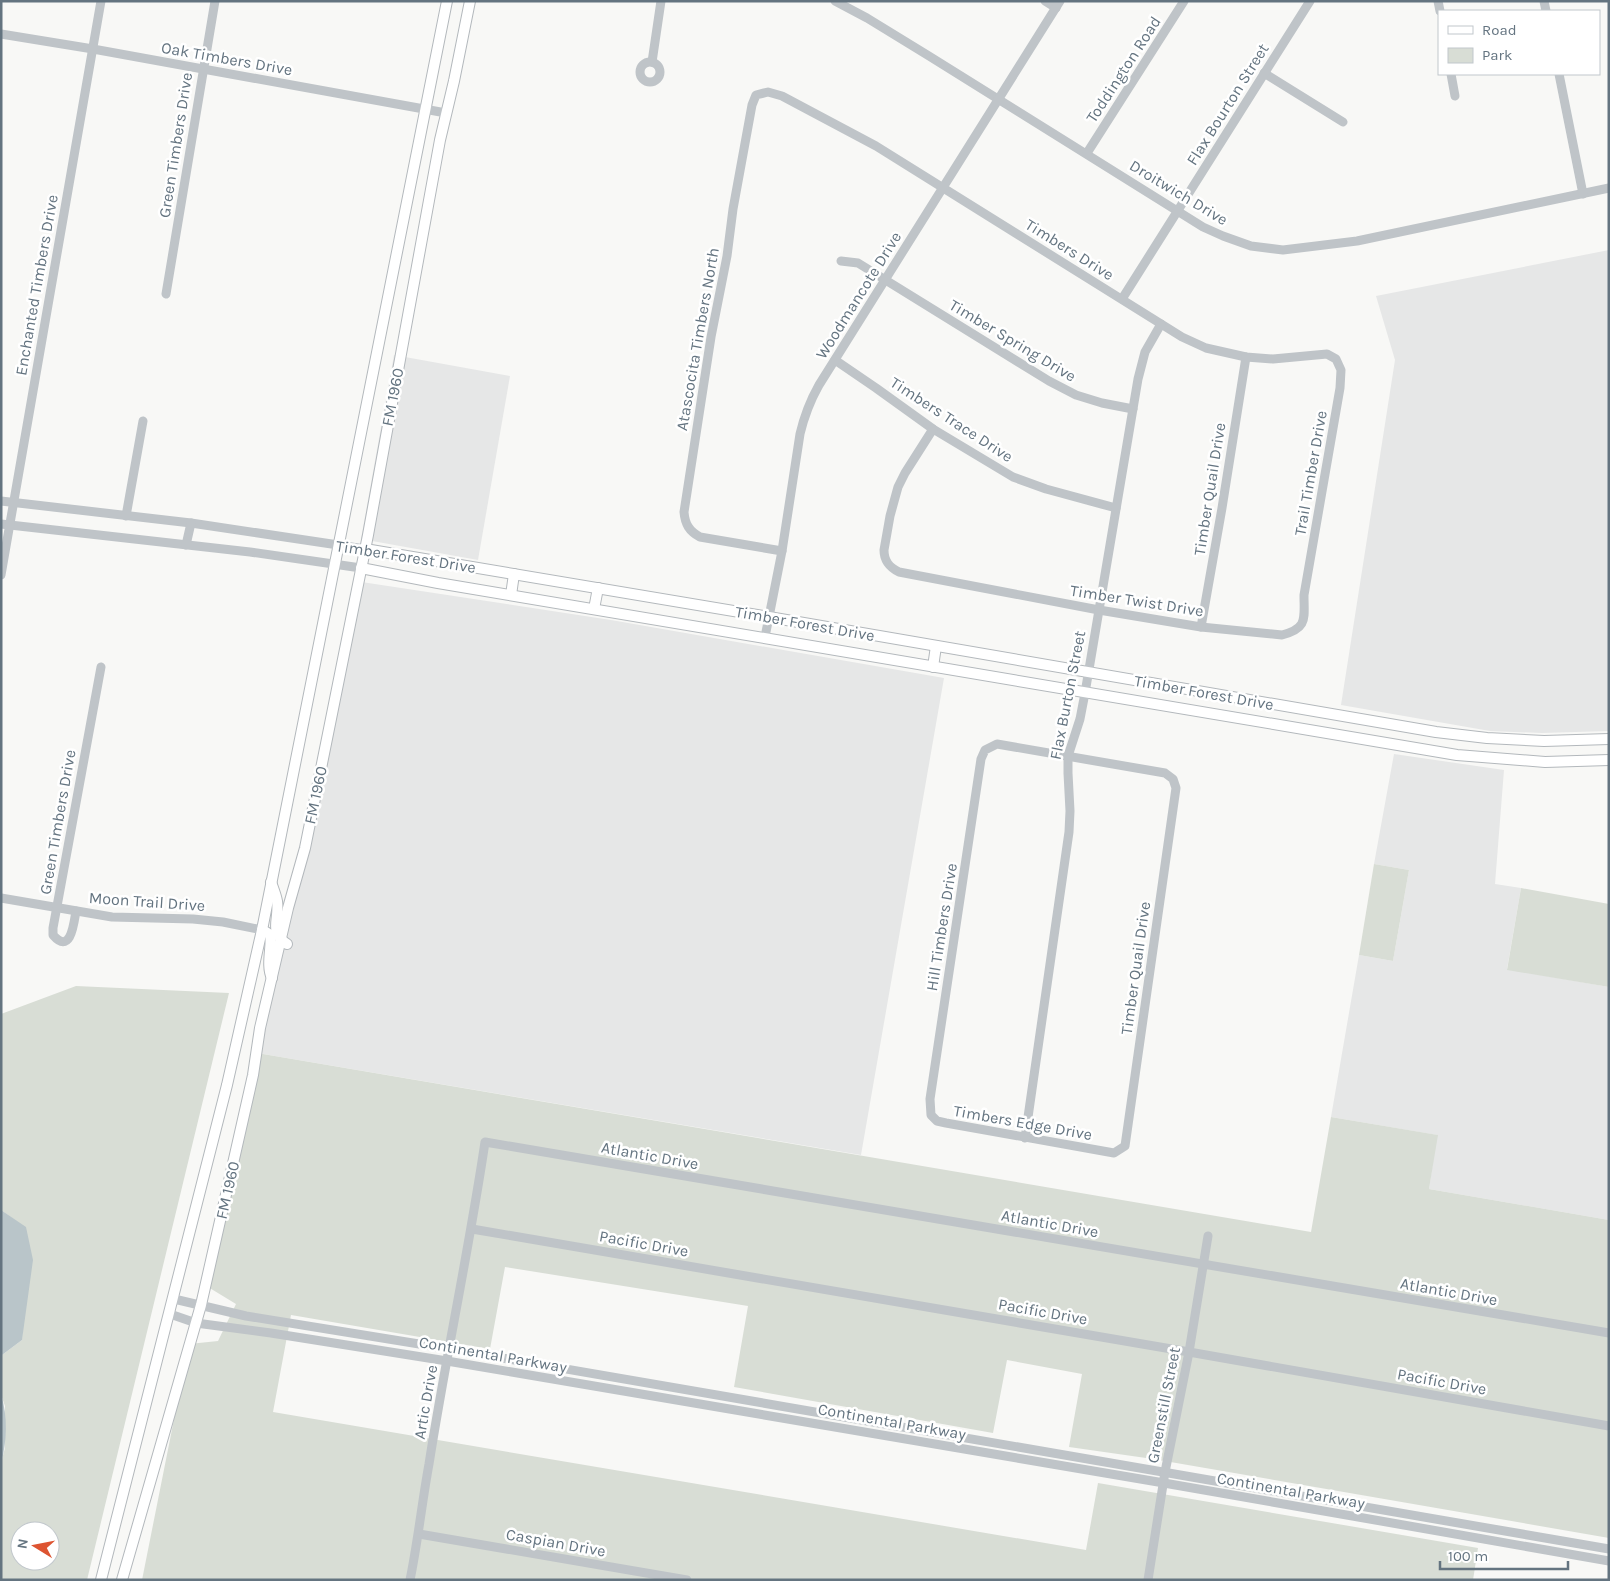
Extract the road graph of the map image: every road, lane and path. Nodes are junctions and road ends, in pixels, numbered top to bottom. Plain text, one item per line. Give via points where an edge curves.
1 (101, 1) edge
2 (215, 1) edge
3 (447, 1) edge
4 (470, 1) edge
5 (661, 1) edge
6 (835, 1) edge
7 (1046, 1) edge
8 (1184, 1) edge
9 (1310, 1) edge
10 (1058, 5) edge
11 (1, 34) edge
12 (93, 49) junction
13 (652, 62) dead end
14 (203, 70) junction
15 (1264, 73) junction
16 (1451, 75) edge
17 (1559, 75) edge
18 (1455, 96) dead end
19 (998, 99) junction
20 (792, 101) joint
21 (426, 109) junction
22 (446, 113) junction
23 (1343, 122) dead end
24 (1087, 154) junction
25 (942, 188) junction
26 (1609, 188) edge
27 (1583, 194) junction
28 (1177, 211) junction
29 (841, 261) dead end
30 (886, 279) junction
31 (166, 294) dead end
32 (1122, 299) junction
33 (1161, 324) junction
34 (1246, 357) junction
35 (835, 360) junction
36 (1341, 372) joint
37 (1133, 409) junction
38 (142, 421) dead end
39 (933, 429) junction
40 (1, 501) edge
41 (14, 503) junction
42 (1116, 508) junction
43 (126, 516) junction
44 (191, 523) junction
45 (6, 525) edge
46 (186, 545) junction
47 (338, 545) junction
48 (365, 549) junction
49 (782, 551) junction
50 (335, 564) junction
51 (361, 568) junction
52 (514, 574) junction
53 (1, 575) edge
54 (1307, 579) joint
55 (598, 588) junction
56 (511, 595) junction
57 (594, 609) junction
58 (1099, 610) junction
59 (769, 617) junction
60 (1201, 627) junction
61 (765, 637) junction
62 (936, 646) junction
63 (101, 666) dead end
64 (933, 666) junction
65 (1088, 672) junction
66 (1085, 692) junction
67 (1609, 739) edge
68 (1068, 756) junction
69 (1609, 760) edge
70 (271, 881) junction
71 (1, 898) edge
72 (57, 907) junction
73 (76, 911) junction
74 (262, 930) junction
75 (284, 942) junction
76 (272, 979) junction
77 (931, 1115) joint
78 (1025, 1138) junction
79 (486, 1142) joint
80 (1112, 1153) joint
81 (472, 1229) junction
82 (1208, 1236) dead end
83 (1203, 1264) junction
84 (174, 1299) junction
85 (201, 1305) junction
86 (170, 1314) junction
87 (196, 1323) junction
88 (1609, 1334) edge
89 (450, 1349) junction
90 (1189, 1352) junction
91 (447, 1361) junction
92 (1609, 1426) edge
93 (1165, 1472) junction
94 (1164, 1483) junction
95 (419, 1534) junction
96 (1609, 1549) edge
97 (1609, 1561) edge
98 (101, 1580) edge
99 (122, 1580) edge
100 (410, 1580) edge
101 (687, 1580) edge
102 (1148, 1580) edge

1 - 12 street, Enchanted Timbers Drive
2 - 14 street, Green Timbers Drive
3 - 21 main road, FM 1960 / FM 1960
4 - 22 main road, FM 1960 / FM 1960
5 - 13 street
6 - 19 street, Droitwich Drive
7 - 10 street
8 - 24 street, Toddington Road
9 - 15 street, Flax Bourton Street
10 - 19 street, Woodmancote Drive
11 - 12 street, Oak Timbers Drive
12 - 14 street, Oak Timbers Drive
12 - 41 street, Enchanted Timbers Drive
14 - 21 street, Oak Timbers Drive
14 - 31 street, Green Timbers Drive
15 - 23 street
15 - 28 street, Flax Bourton Street
16 - 18 street
17 - 27 street
19 - 24 street, Droitwich Drive
19 - 25 street, Woodmancote Drive
20 - 25 street, Timbers Drive via 868,142
20 - 49 street, Atascocita Timbers North via 768,92 756,95 752,105 684,512 688,528 700,537
21 - 22 street, Oak Timbers Drive
21 - 47 main road, FM 1960 / FM 1960
22 - 48 main road, FM 1960 / FM 1960
24 - 28 street, Droitwich Drive
25 - 30 street, Woodmancote Drive
25 - 32 street, Timbers Drive
26 - 27 street, Droitwich Drive
27 - 28 street, Droitwich Drive via 1356,241 1283,250 1261,248 1223,236
28 - 32 street, Flax Bourton Street
29 - 30 street, Timber Spring Drive via 858,263
30 - 35 street, Woodmancote Drive
30 - 37 street, Timber Spring Drive via 1076,396
32 - 33 street, Timbers Drive
33 - 34 street, Timbers Drive via 1194,343
33 - 37 street, Flax Burton Street via 1142,358
34 - 36 street, Timbers Drive via 1273,359 1327,354 1336,359
34 - 60 street, Timber Quail Drive
35 - 39 street, Timbers Trace Drive
35 - 49 street, Woodmancote Drive via 818,385 805,415
36 - 54 street, Trail Timber Drive
37 - 42 street, Flax Burton Street
38 - 43 street
39 - 42 street, Timbers Trace Drive via 1013,477
39 - 58 street, Timber Twist Drive via 898,487 884,550 890,567 899,572
40 - 41 street, Timber Forest Drive
41 - 43 street, Timber Forest Drive
41 - 45 street, Enchanted Timbers Drive
42 - 58 street, Flax Burton Street
43 - 44 street, Timber Forest Drive
44 - 46 street
44 - 47 street, Timber Forest Drive
45 - 46 street, Timber Forest Drive
45 - 53 street, Enchanted Timbers Drive
46 - 50 street, Timber Forest Drive
47 - 48 street, Timber Forest Drive
47 - 50 main road, FM 1960 / FM 1960
48 - 51 main road, FM 1960 / FM 1960
48 - 52 main road, Timber Forest Drive
49 - 59 street, Woodmancote Drive
50 - 51 street, Timber Forest Drive
50 - 70 main road, FM 1960 / FM 1960
51 - 56 main road, Timber Forest Drive
51 - 75 main road, FM 1960 / FM 1960
52 - 55 main road, Timber Forest Drive
52 - 56 main road
54 - 60 street, Timber Twist Drive via 1304,619 1295,632 1282,635
55 - 57 main road
55 - 59 main road, Timber Forest Drive
56 - 57 main road, Timber Forest Drive
57 - 61 main road, Timber Forest Drive
58 - 60 street, Timber Twist Drive
58 - 65 street, Flax Burton Street
59 - 61 street, Woodmancote Drive
59 - 62 main road, Timber Forest Drive
61 - 64 main road, Timber Forest Drive
62 - 64 main road
62 - 65 main road, Timber Forest Drive
63 - 72 street, Green Timbers Drive
64 - 66 main road, Timber Forest Drive
65 - 66 street, Flax Burton Street
65 - 67 main road, Timber Forest Drive via 1436,732 1544,742
66 - 68 street, Flax Burton Street
66 - 69 main road, Timber Forest Drive via 1456,755 1545,762
68 - 77 street, Hill Timbers Drive via 997,744 985,750 981,759 930,1099
68 - 78 street, Flax Burton Street via 1070,832
68 - 80 street, Timber Quail Drive via 1165,773 1173,779 1176,788 1125,1146
70 - 74 main road, FM 1960 / FM 1960
70 - 75 main road via 278,901 276,931
71 - 72 street, Moon Trail Drive
72 - 73 street, Moon Trail Drive
72 - 73 street, Green Timbers Drive via 53,935 57,940 68,940 72,936
73 - 74 street, Moon Trail Drive via 112,917 219,922
74 - 76 main road via 271,938 268,972
74 - 84 main road, FM 1960 / FM 1960
75 - 76 main road, FM 1960 / FM 1960
76 - 85 main road, FM 1960 / FM 1960
77 - 78 street, Timbers Edge Drive via 946,1123
78 - 80 street, Timbers Edge Drive
79 - 81 street, Artic Drive
79 - 83 street, Atlantic Drive
81 - 89 street, Artic Drive
81 - 90 street, Pacific Drive
82 - 83 street, Greenstill Street
83 - 88 street, Atlantic Drive
83 - 90 street, Greenstill Street
84 - 85 street, Continental Parkway
84 - 86 main road, FM 1960 / FM 1960
85 - 87 main road, FM 1960 / FM 1960
85 - 89 street, Continental Parkway via 246,1316
86 - 87 street, Continental Parkway
86 - 98 main road, FM 1960 / FM 1960
87 - 91 street, Continental Parkway
87 - 99 main road, FM 1960 / FM 1960
89 - 91 street, Artic Drive
89 - 93 street, Continental Parkway
90 - 92 street, Pacific Drive
90 - 93 street, Greenstill Street
91 - 94 street, Continental Parkway
91 - 95 street, Artic Drive
93 - 94 street, Greenstill Street
93 - 96 street, Continental Parkway
94 - 97 street, Continental Parkway
94 - 102 street, Greenstill Street
95 - 100 street, Artic Drive
95 - 101 street, Caspian Drive

